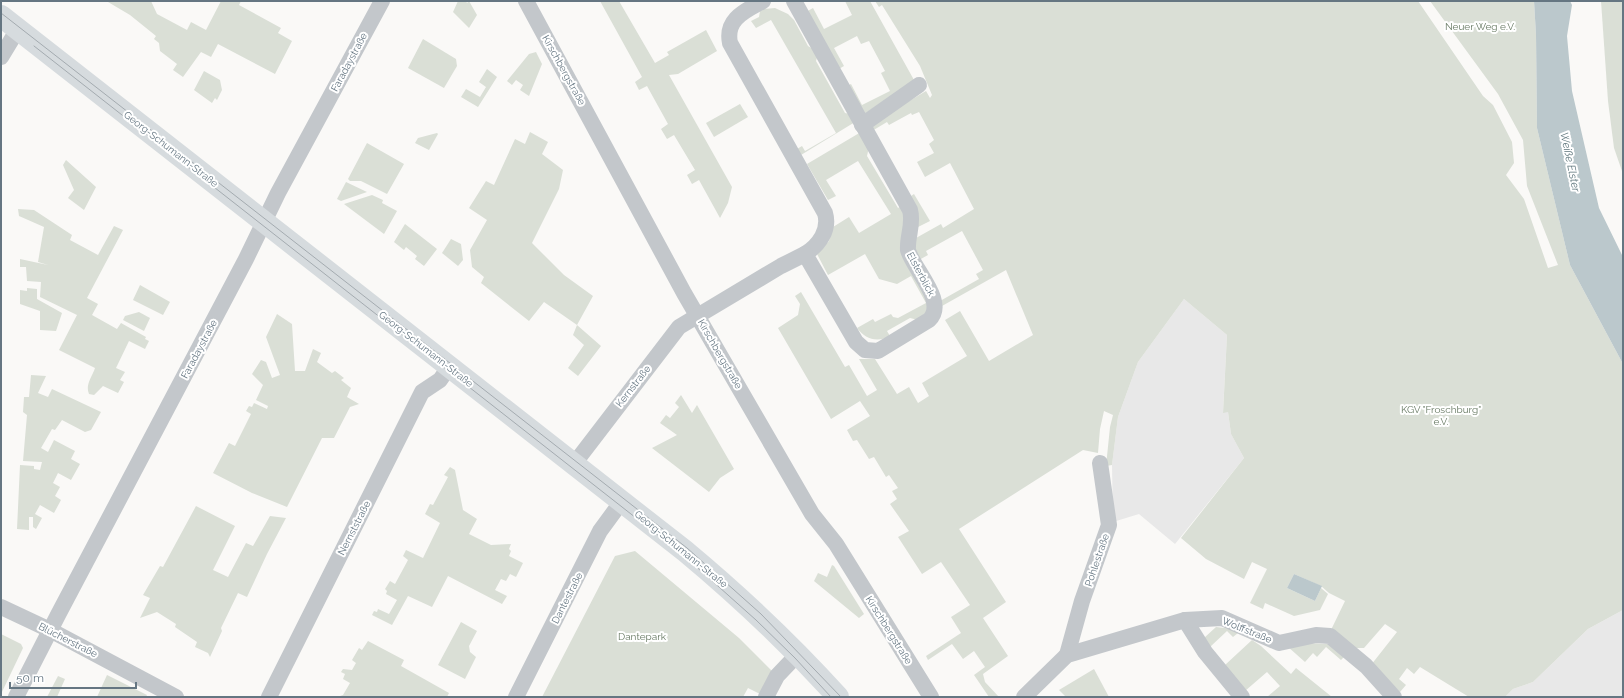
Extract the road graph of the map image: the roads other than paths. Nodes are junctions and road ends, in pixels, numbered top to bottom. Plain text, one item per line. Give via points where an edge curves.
1 (382, 1) edge
2 (526, 1) edge
3 (763, 1) edge
4 (794, 1) edge
5 (1, 16) edge
6 (18, 29) junction
7 (1, 57) edge
8 (919, 85) dead end
9 (862, 125) junction
10 (264, 222) junction
11 (805, 254) junction
12 (698, 315) junction
13 (449, 367) junction
14 (1100, 462) dead end
15 (574, 464) junction
16 (622, 501) junction
17 (1, 607) edge
18 (1185, 620) junction
19 (50, 630) junction
20 (797, 655) junction
21 (1067, 655) junction
22 (16, 697) edge
23 (176, 697) edge
24 (269, 697) edge
25 (516, 697) edge
26 (766, 697) edge
27 (838, 697) edge
28 (931, 697) edge
29 (1024, 697) edge
30 (1242, 697) edge
31 (1394, 697) edge

1 - 10 street, Faradaystraße
2 - 12 street, Kirschbergstraße
3 - 11 street via 738,16 728,36 825,213 826,225 822,238
4 - 9 street, Elsterblick
5 - 6 main road, Georg-Schumann-Straße
6 - 7 street
6 - 10 main road, Georg-Schumann-Straße
8 - 9 street
9 - 11 street, Elsterblick via 910,210 908,250 934,299 936,311 933,316 882,350 865,350 856,342
10 - 13 main road, Georg-Schumann-Straße
10 - 19 street, Faradaystraße
11 - 12 street
12 - 15 street, Kernstraße via 679,326
12 - 28 street, Kirschbergstraße via 812,514 836,544
13 - 15 main road, Georg-Schumann-Straße
13 - 24 street, Nernststraße via 440,380 422,392
14 - 21 street, Pohlestraße via 1109,525 1082,601
15 - 16 main road, Georg-Schumann-Straße
16 - 20 main road, Georg-Schumann-Straße via 724,583
16 - 25 street, Dantestraße via 600,531
17 - 19 street, Blücherstraße
18 - 21 street, Wolffstraße
18 - 30 street via 1205,652
18 - 31 street, Wolffstraße via 1222,618 1279,643 1330,636 1366,666
19 - 22 street, Faradaystraße
19 - 23 street, Blücherstraße
20 - 26 street via 777,676
20 - 27 main road, Georg-Schumann-Straße
21 - 29 street, Wolffstraße

